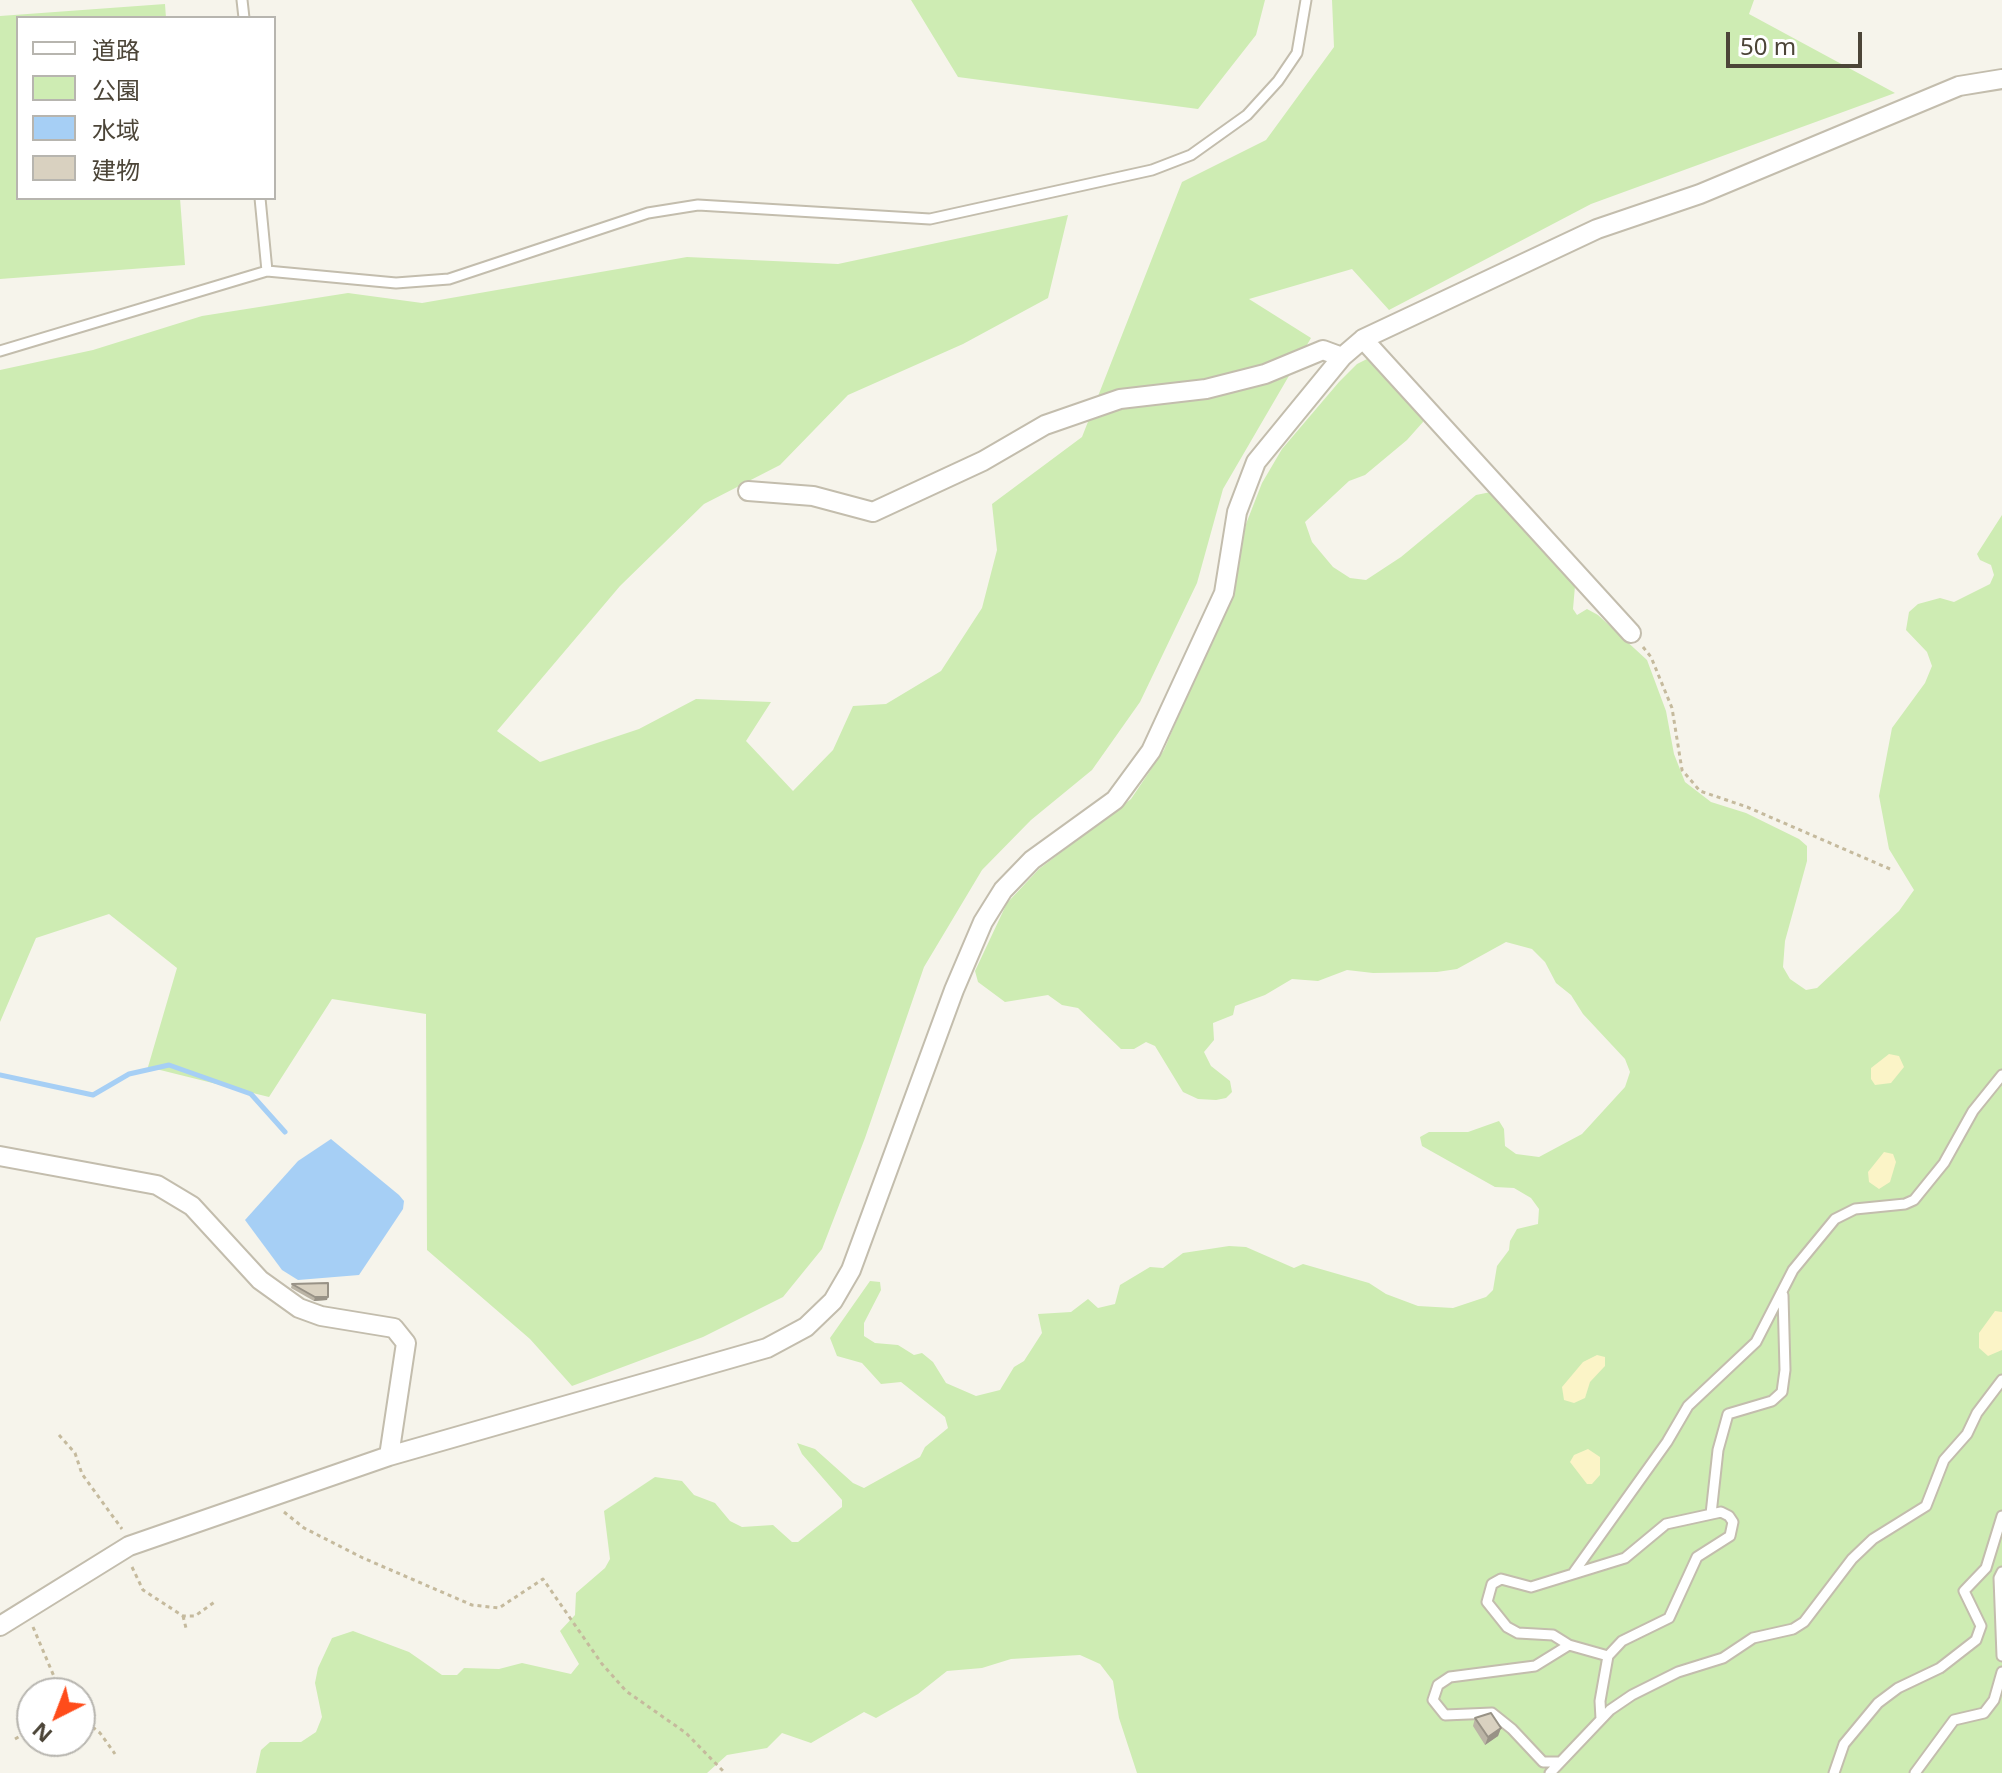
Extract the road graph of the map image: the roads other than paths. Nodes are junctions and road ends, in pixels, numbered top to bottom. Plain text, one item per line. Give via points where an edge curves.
1 (1306, 0) edge
2 (2002, 79) edge
3 (260, 200) edge
4 (267, 271) junction
5 (1363, 339) junction
6 (0, 351) edge
7 (1342, 357) junction
8 (748, 491) dead end
9 (1631, 633) road end
10 (2002, 1075) edge
11 (0, 1156) edge
12 (1784, 1287) junction
13 (2002, 1380) edge
14 (389, 1456) junction
15 (1711, 1514) junction
16 (2002, 1516) edge
17 (1986, 1568) junction
18 (1574, 1572) junction
19 (2000, 1575) edge
20 (0, 1626) edge
21 (1569, 1645) junction
22 (1608, 1656) junction
23 (2002, 1656) edge
24 (2002, 1672) edge
25 (1601, 1719) junction
26 (1559, 1762) junction
27 (1550, 1773) edge
28 (1834, 1773) edge
29 (1915, 1773) edge

1 - 4 lane via 1297,53 1278,81 1247,115 1191,155 1152,170 930,219 698,205 648,213 449,279 396,283
2 - 5 street via 1959,86 1700,194 1597,229
3 - 4 lane
4 - 6 lane
5 - 7 street
5 - 9 street
7 - 8 street via 1323,350 1265,374 1206,389 1120,399 1045,425 983,461 873,512 813,496
7 - 14 street via 1256,462 1237,512 1224,593 1151,751 1115,800 1032,860 1003,890 983,922 868,1226 833,1301 806,1327 767,1348
10 - 12 lane via 1914,1200 1843,1212
11 - 14 street via 157,1185 192,1206 260,1280 299,1308 394,1328 406,1343
12 - 15 lane via 1782,1392 1772,1401 1728,1414
12 - 18 lane via 1756,1342 1688,1406
13 - 25 lane via 1944,1460 1926,1506 1873,1539 1804,1622 1753,1638 1723,1658 1661,1680
14 - 20 street via 129,1546
15 - 18 lane via 1666,1524 1631,1555
15 - 22 lane via 1729,1516 1730,1536 1697,1557 1669,1618 1622,1641
16 - 17 lane
17 - 19 lane
17 - 28 lane via 1964,1591 1981,1626 1976,1640 1940,1668 1878,1703 1854,1729
18 - 21 lane via 1531,1587 1501,1579 1487,1594 1489,1607 1507,1627 1518,1633 1553,1635
19 - 23 lane
21 - 22 lane
21 - 26 lane via 1535,1666 1450,1677 1438,1685 1433,1700 1445,1715 1492,1713 1543,1762
22 - 25 lane
24 - 29 lane via 1984,1713 1954,1720
25 - 26 lane
26 - 27 lane

